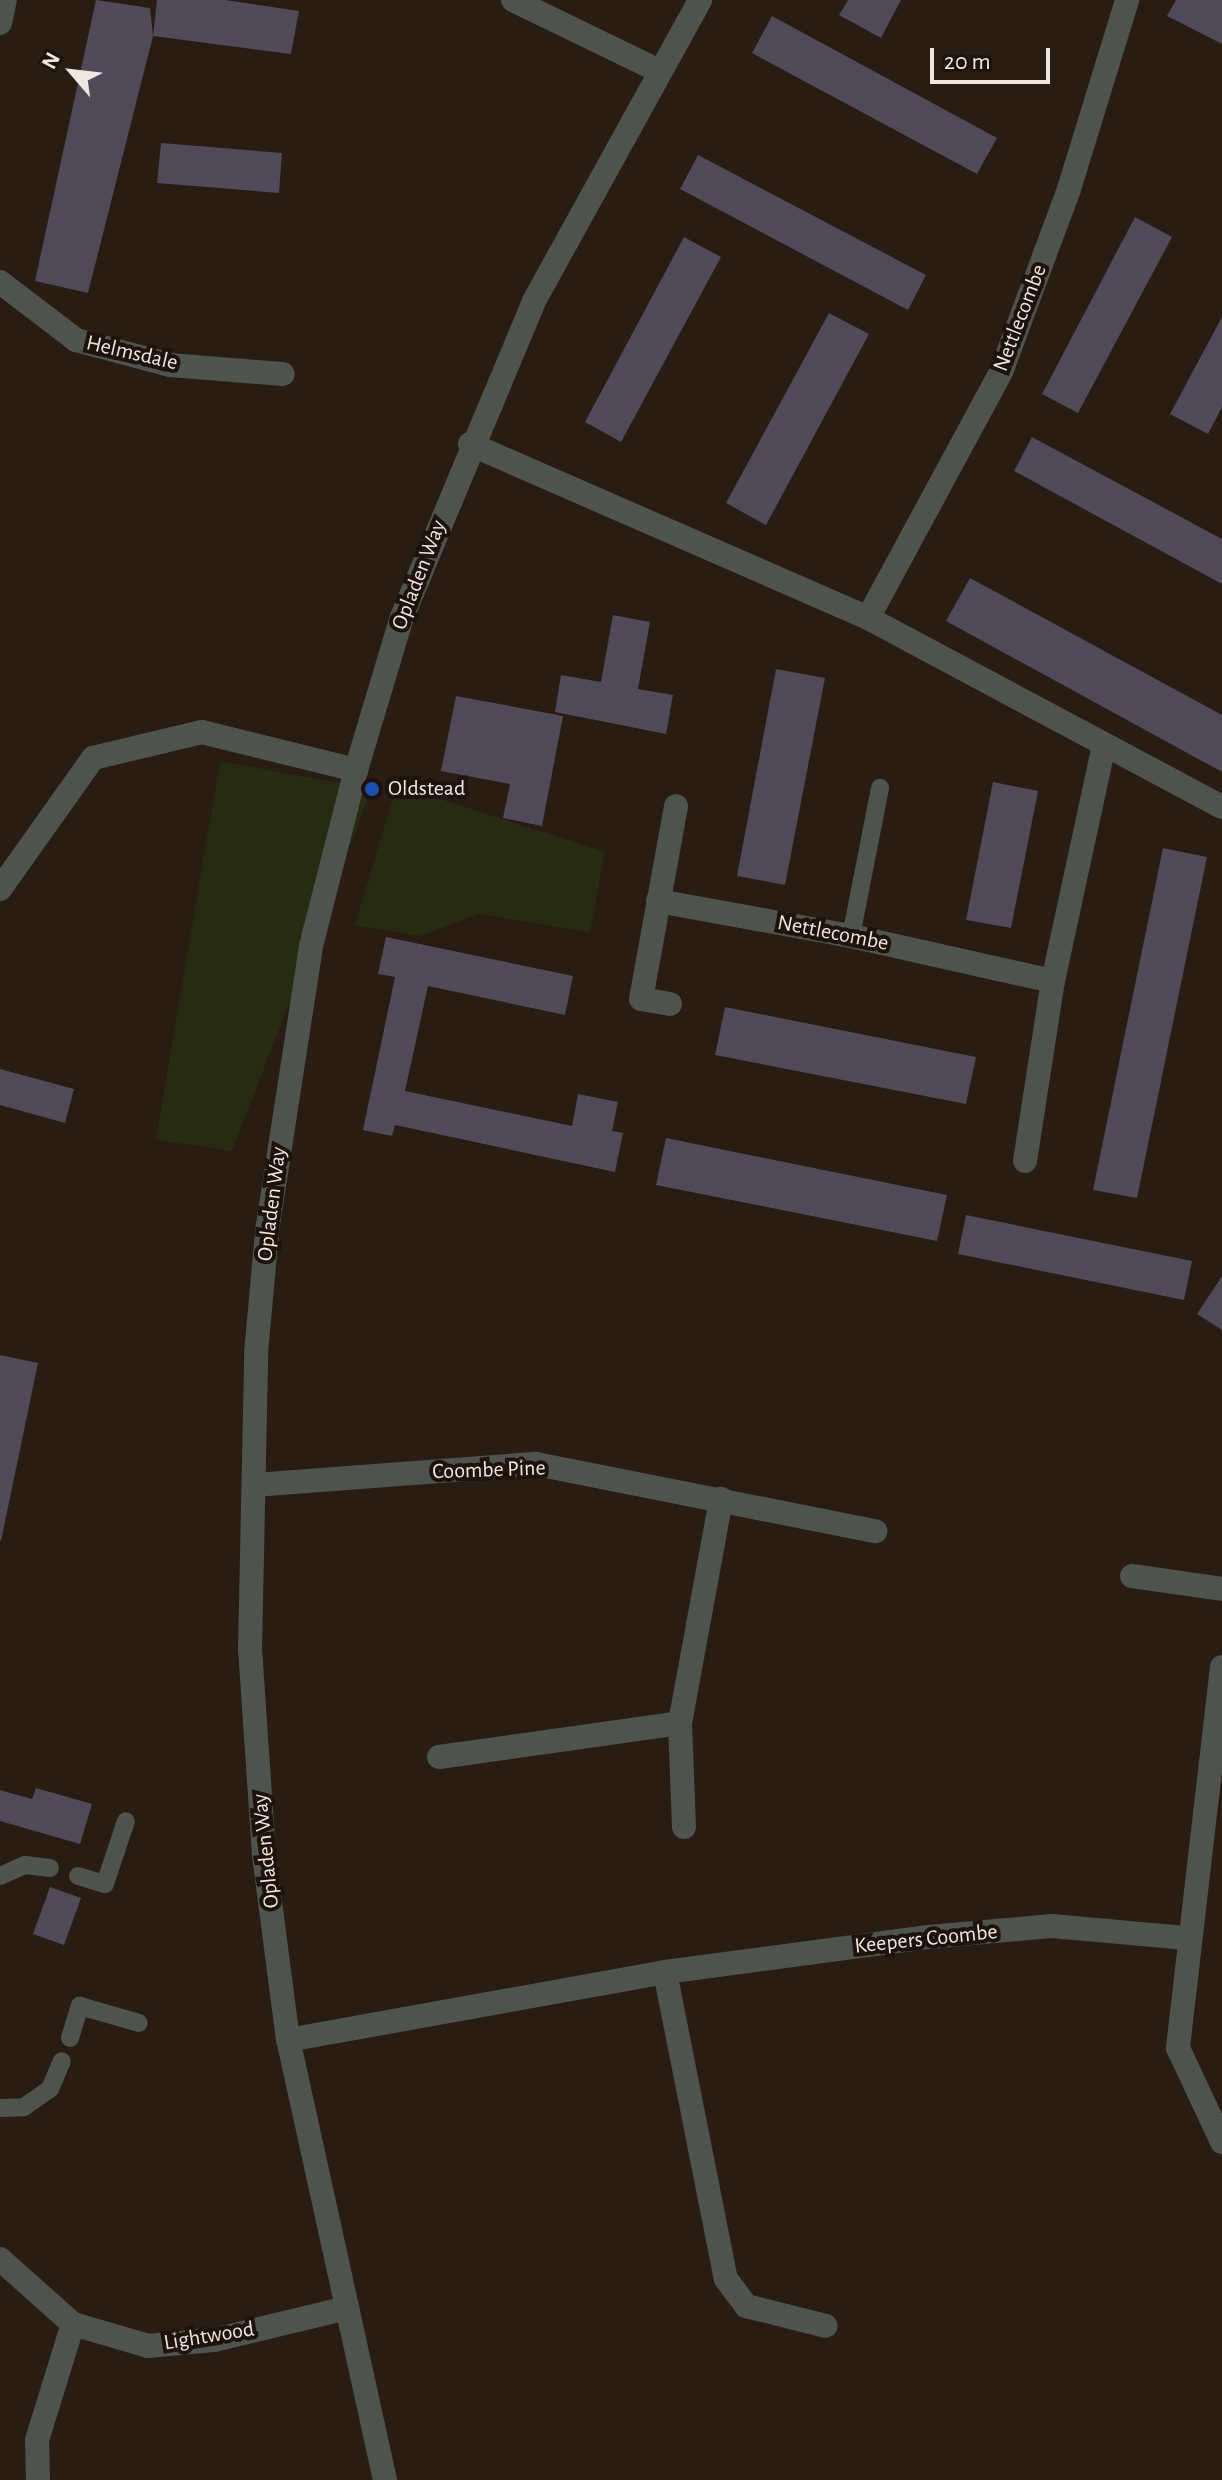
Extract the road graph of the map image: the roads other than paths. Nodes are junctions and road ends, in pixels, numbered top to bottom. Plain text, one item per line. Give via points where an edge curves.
1 (5, 0) edge
2 (513, 0) edge
3 (700, 0) edge
4 (1127, 0) edge
5 (0, 23) edge
6 (659, 71) junction
7 (0, 282) edge
8 (283, 374) dead end
9 (470, 444) junction
10 (868, 618) junction
11 (1104, 746) junction
12 (356, 770) junction
13 (880, 788) dead end
14 (676, 806) dead end
15 (1222, 807) edge
16 (0, 889) edge
17 (658, 901) junction
18 (851, 936) junction
19 (1053, 981) junction
20 (670, 1004) dead end
21 (1025, 1161) dead end
22 (254, 1485) junction
23 (721, 1499) junction
24 (875, 1531) dead end
25 (1132, 1576) dead end
26 (1222, 1589) edge
27 (1222, 1667) edge
28 (680, 1723) junction
29 (439, 1757) dead end
30 (126, 1821) dead end
31 (684, 1827) dead end
32 (50, 1868) dead end
33 (0, 1876) edge
34 (78, 1876) dead end
35 (1187, 1938) junction
36 (665, 1972) junction
37 (139, 2023) dead end
38 (70, 2038) dead end
39 (288, 2040) junction
40 (62, 2061) dead end
41 (0, 2108) edge
42 (1222, 2142) edge
43 (0, 2259) edge
44 (347, 2308) junction
45 (73, 2324) junction
46 (826, 2326) dead end
47 (38, 2480) edge
48 (385, 2480) edge

1 - 5 street
2 - 6 street
3 - 6 street, Opladen Way
4 - 10 street, Nettlecombe via 1069,189 1001,372
6 - 9 street, Opladen Way via 534,301
7 - 8 street, Helmsdale via 76,340 170,365
9 - 10 street
9 - 12 street, Opladen Way via 402,617
10 - 11 street
11 - 15 street
11 - 19 street
12 - 16 street via 202,732 93,758
12 - 22 street, Opladen Way via 294,1037 256,1353
13 - 18 lane
14 - 17 street
17 - 18 street, Nettlecombe
17 - 20 street via 641,999
18 - 19 street, Nettlecombe
19 - 21 street
22 - 23 street, Coombe Pine via 536,1464
22 - 39 street, Opladen Way via 250,1650 264,1854
23 - 24 street, Coombe Pine
23 - 28 street
25 - 26 street
27 - 35 street
28 - 29 street
28 - 31 street
30 - 34 lane via 105,1884
32 - 33 lane via 25,1865
35 - 36 street, Keepers Coombe via 1052,1926
35 - 42 street via 1178,2048
36 - 39 street, Keepers Coombe
36 - 46 street via 726,2279 746,2306
37 - 38 lane via 80,2006
39 - 44 street, Opladen Way
40 - 41 lane via 50,2089 24,2107
43 - 45 street, Lightwood
44 - 45 street, Lightwood via 214,2340 148,2346
44 - 48 street, Opladen Way
45 - 47 street via 37,2440

